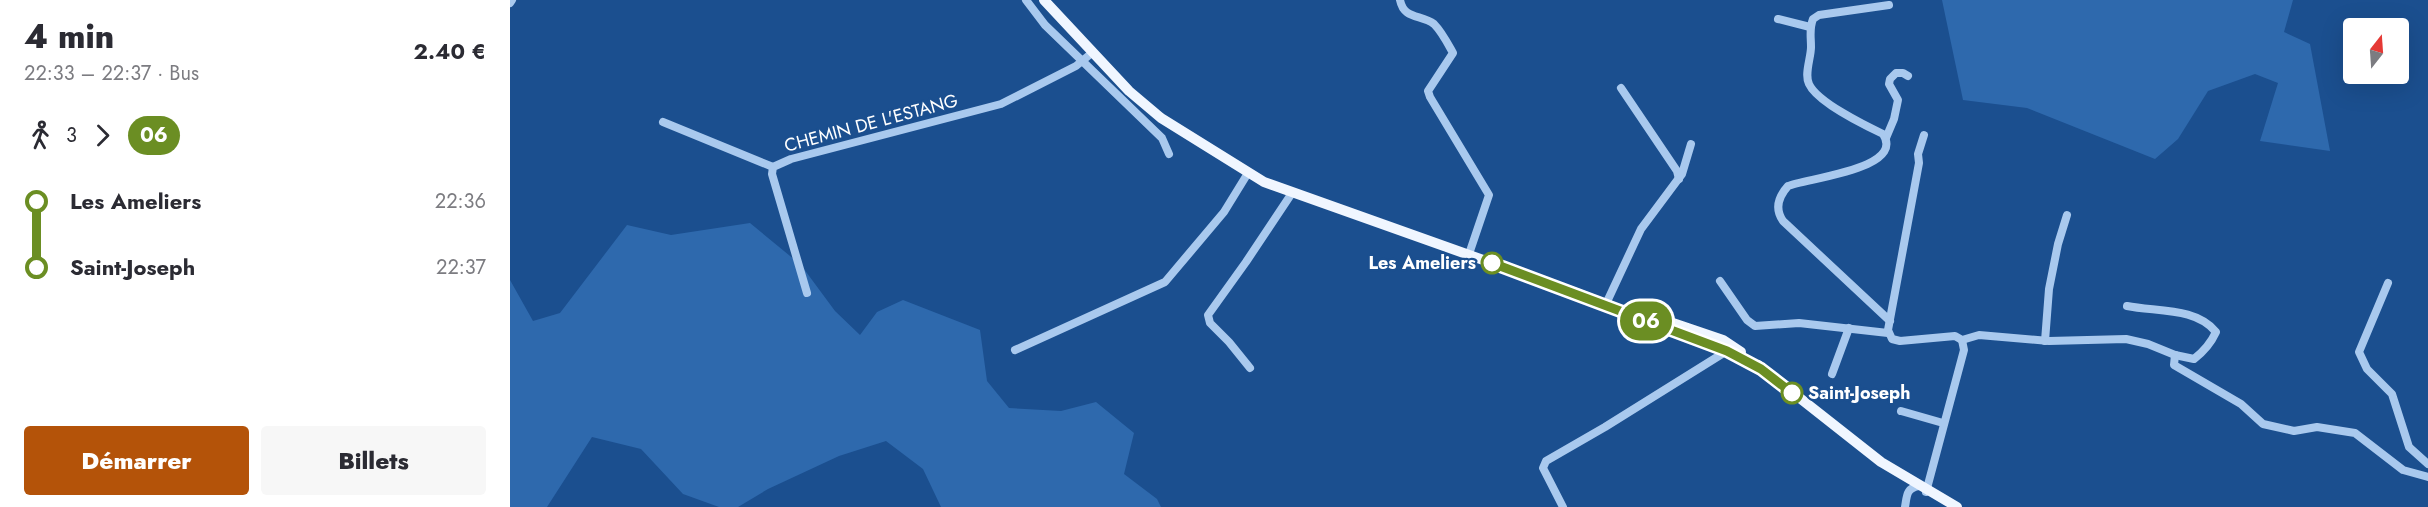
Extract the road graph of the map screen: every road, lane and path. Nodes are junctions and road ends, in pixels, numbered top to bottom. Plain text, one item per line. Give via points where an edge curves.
1 (1026, 0) edge
2 (1044, 0) edge
3 (1400, 0) edge
4 (1890, 5) dead end
5 (1778, 19) dead end
6 (1810, 27) junction
7 (1093, 52) junction
8 (1083, 61) junction
9 (1908, 76) dead end
10 (1621, 88) dead end
11 (663, 122) dead end
12 (1924, 135) dead end
13 (1886, 138) junction
14 (1692, 144) dead end
15 (1169, 154) dead end
16 (773, 167) junction
17 (1248, 173) junction
18 (1679, 178) junction
19 (1292, 193) junction
20 (2067, 215) dead end
21 (1469, 254) junction
22 (1720, 281) dead end
23 (2388, 283) dead end
24 (807, 292) dead end
25 (1605, 304) junction
26 (2127, 306) dead end
27 (1890, 321) junction
28 (1849, 328) junction
29 (1888, 333) junction
30 (1962, 340) junction
31 (2045, 341) junction
32 (1015, 350) dead end
33 (1727, 351) junction
34 (1747, 356) junction
35 (2175, 356) junction
36 (1250, 368) dead end
37 (1761, 369) junction
38 (1832, 374) dead end
39 (1901, 411) dead end
40 (1943, 423) junction
41 (1881, 462) junction
42 (2428, 464) edge
43 (2428, 477) edge
44 (1917, 488) junction
45 (1563, 507) edge
46 (1905, 507) edge
47 (1951, 507) edge
48 (1957, 507) edge

1 - 8 street via 1045,25
2 - 7 main road
3 - 21 street via 1408,15 1433,24 1453,53 1428,91 1489,195
4 - 6 street via 1819,15
5 - 6 street
6 - 13 street via 1808,83 1851,119
7 - 8 street, CHEMIN DE L'ESTANG
7 - 17 main road via 1161,118
8 - 15 street via 1162,138
8 - 16 street, CHEMIN DE L'ESTANG via 1001,104
9 - 13 street via 1896,73 1890,79 1898,100
10 - 18 street
11 - 16 street
12 - 27 street
13 - 27 street via 1884,152 1867,166 1788,186 1778,209 1783,220
14 - 18 street
16 - 24 street, CHEMIN DE L'ESTANG
17 - 19 main road
17 - 32 street via 1224,212 1165,282
18 - 25 street via 1641,229
19 - 21 main road
19 - 36 street via 1208,315 1210,323
20 - 31 street via 2049,289
21 - 25 main road
22 - 28 street via 1755,326 1799,323
23 - 42 street via 2359,352 2367,369 2392,394 2409,447
25 - 33 main road
25 - 34 main road via 1716,338
26 - 35 street via 2196,316 2216,332 2194,359
27 - 29 street
28 - 29 street
28 - 38 street
29 - 30 street via 1896,341 1955,336
30 - 31 street via 1979,335
30 - 40 street via 1964,350
31 - 35 street via 2126,339
33 - 34 street
33 - 37 main road
33 - 45 street via 1546,461 1543,468
34 - 37 main road
35 - 43 street via 2175,365 2241,404 2263,424 2294,431 2318,427 2355,433 2403,470
37 - 41 main road
39 - 40 street
40 - 44 street via 1929,475
41 - 44 main road
41 - 44 main road
44 - 46 street
44 - 47 main road
44 - 48 main road

